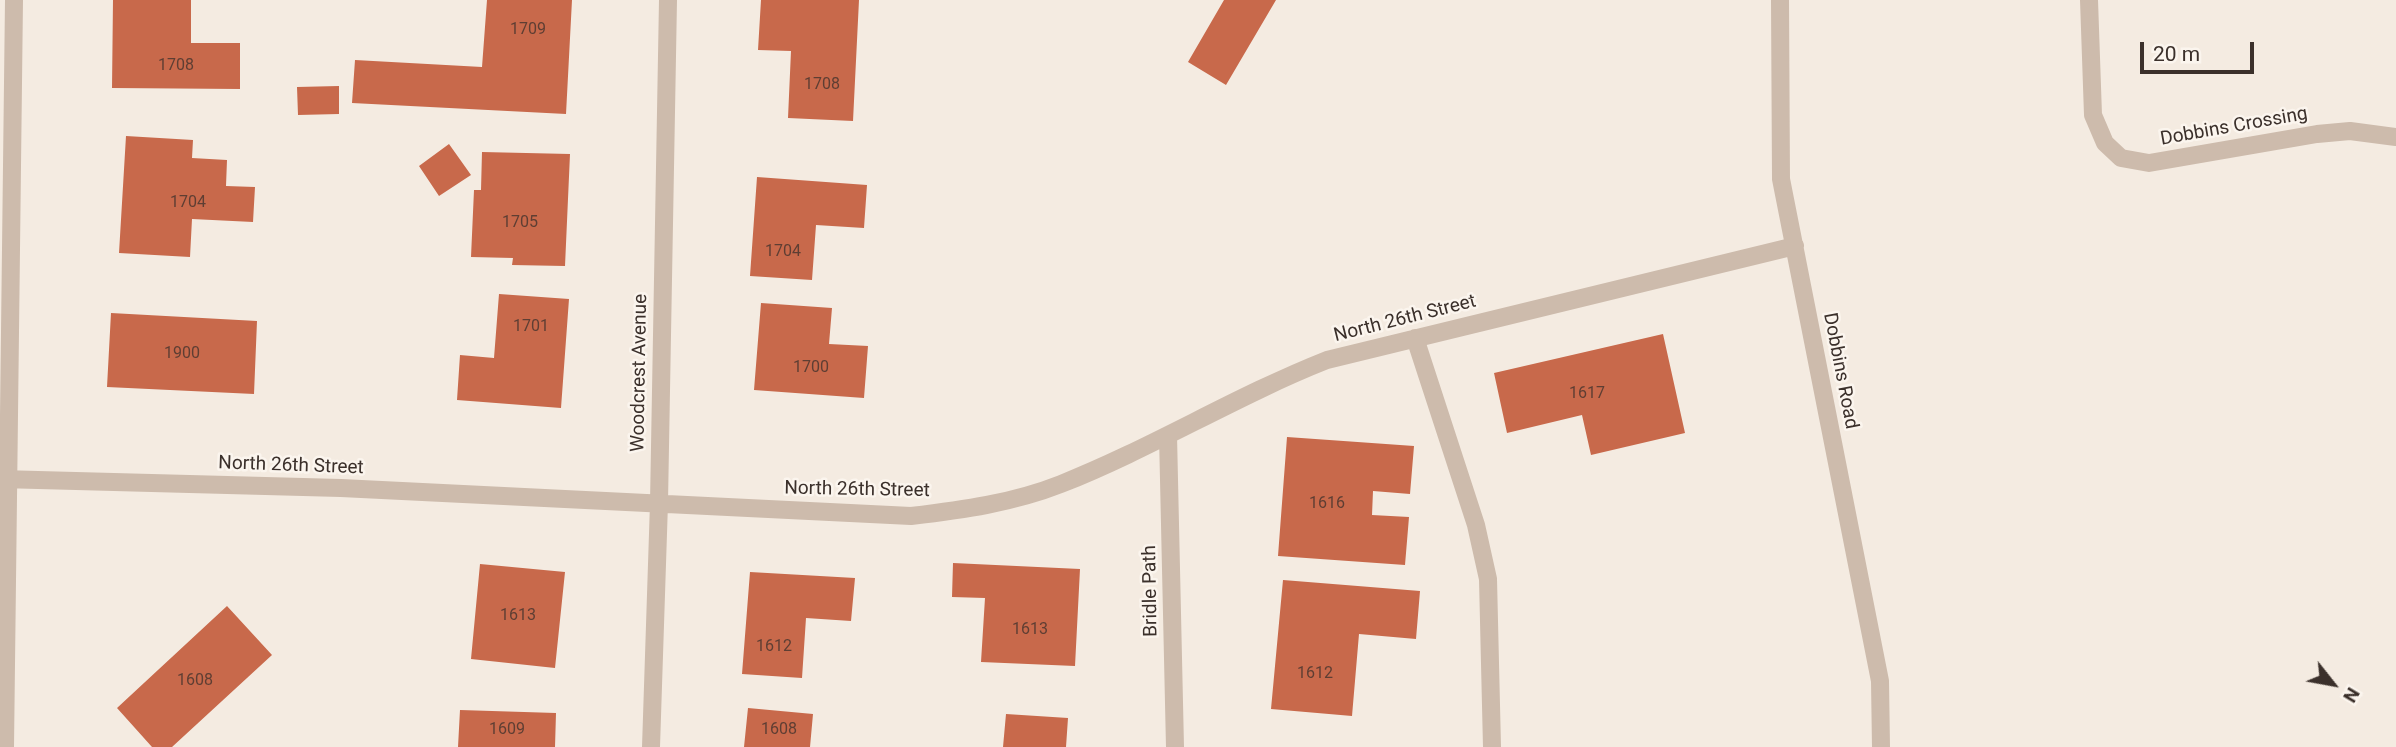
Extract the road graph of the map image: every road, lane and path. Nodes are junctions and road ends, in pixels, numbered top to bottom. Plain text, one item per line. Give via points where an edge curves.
1 (14, 0) edge
2 (668, 0) edge
3 (1780, 0) edge
4 (2089, 0) edge
5 (2396, 137) edge
6 (1794, 246) junction
7 (1415, 338) junction
8 (1168, 435) junction
9 (4, 479) edge
10 (659, 503) junction
11 (5, 747) edge
12 (651, 747) edge
13 (1175, 747) edge
14 (1492, 747) edge
15 (1881, 747) edge

1 - 9 street
2 - 10 street, Woodcrest Avenue
3 - 6 street, Dobbins Road via 1781,179
4 - 5 street, Dobbins Crossing via 2093,114 2105,143 2121,158 2150,163 2350,131
6 - 7 street, North 26th Street
6 - 15 street, Dobbins Road via 1880,681
7 - 8 street, North 26th Street via 1327,360
7 - 14 street via 1476,525 1488,579
8 - 10 street, North 26th Street via 1060,484 982,507 911,516
8 - 13 street, Bridle Path
9 - 10 street, North 26th Street
9 - 11 street
10 - 12 street, Woodcrest Avenue

